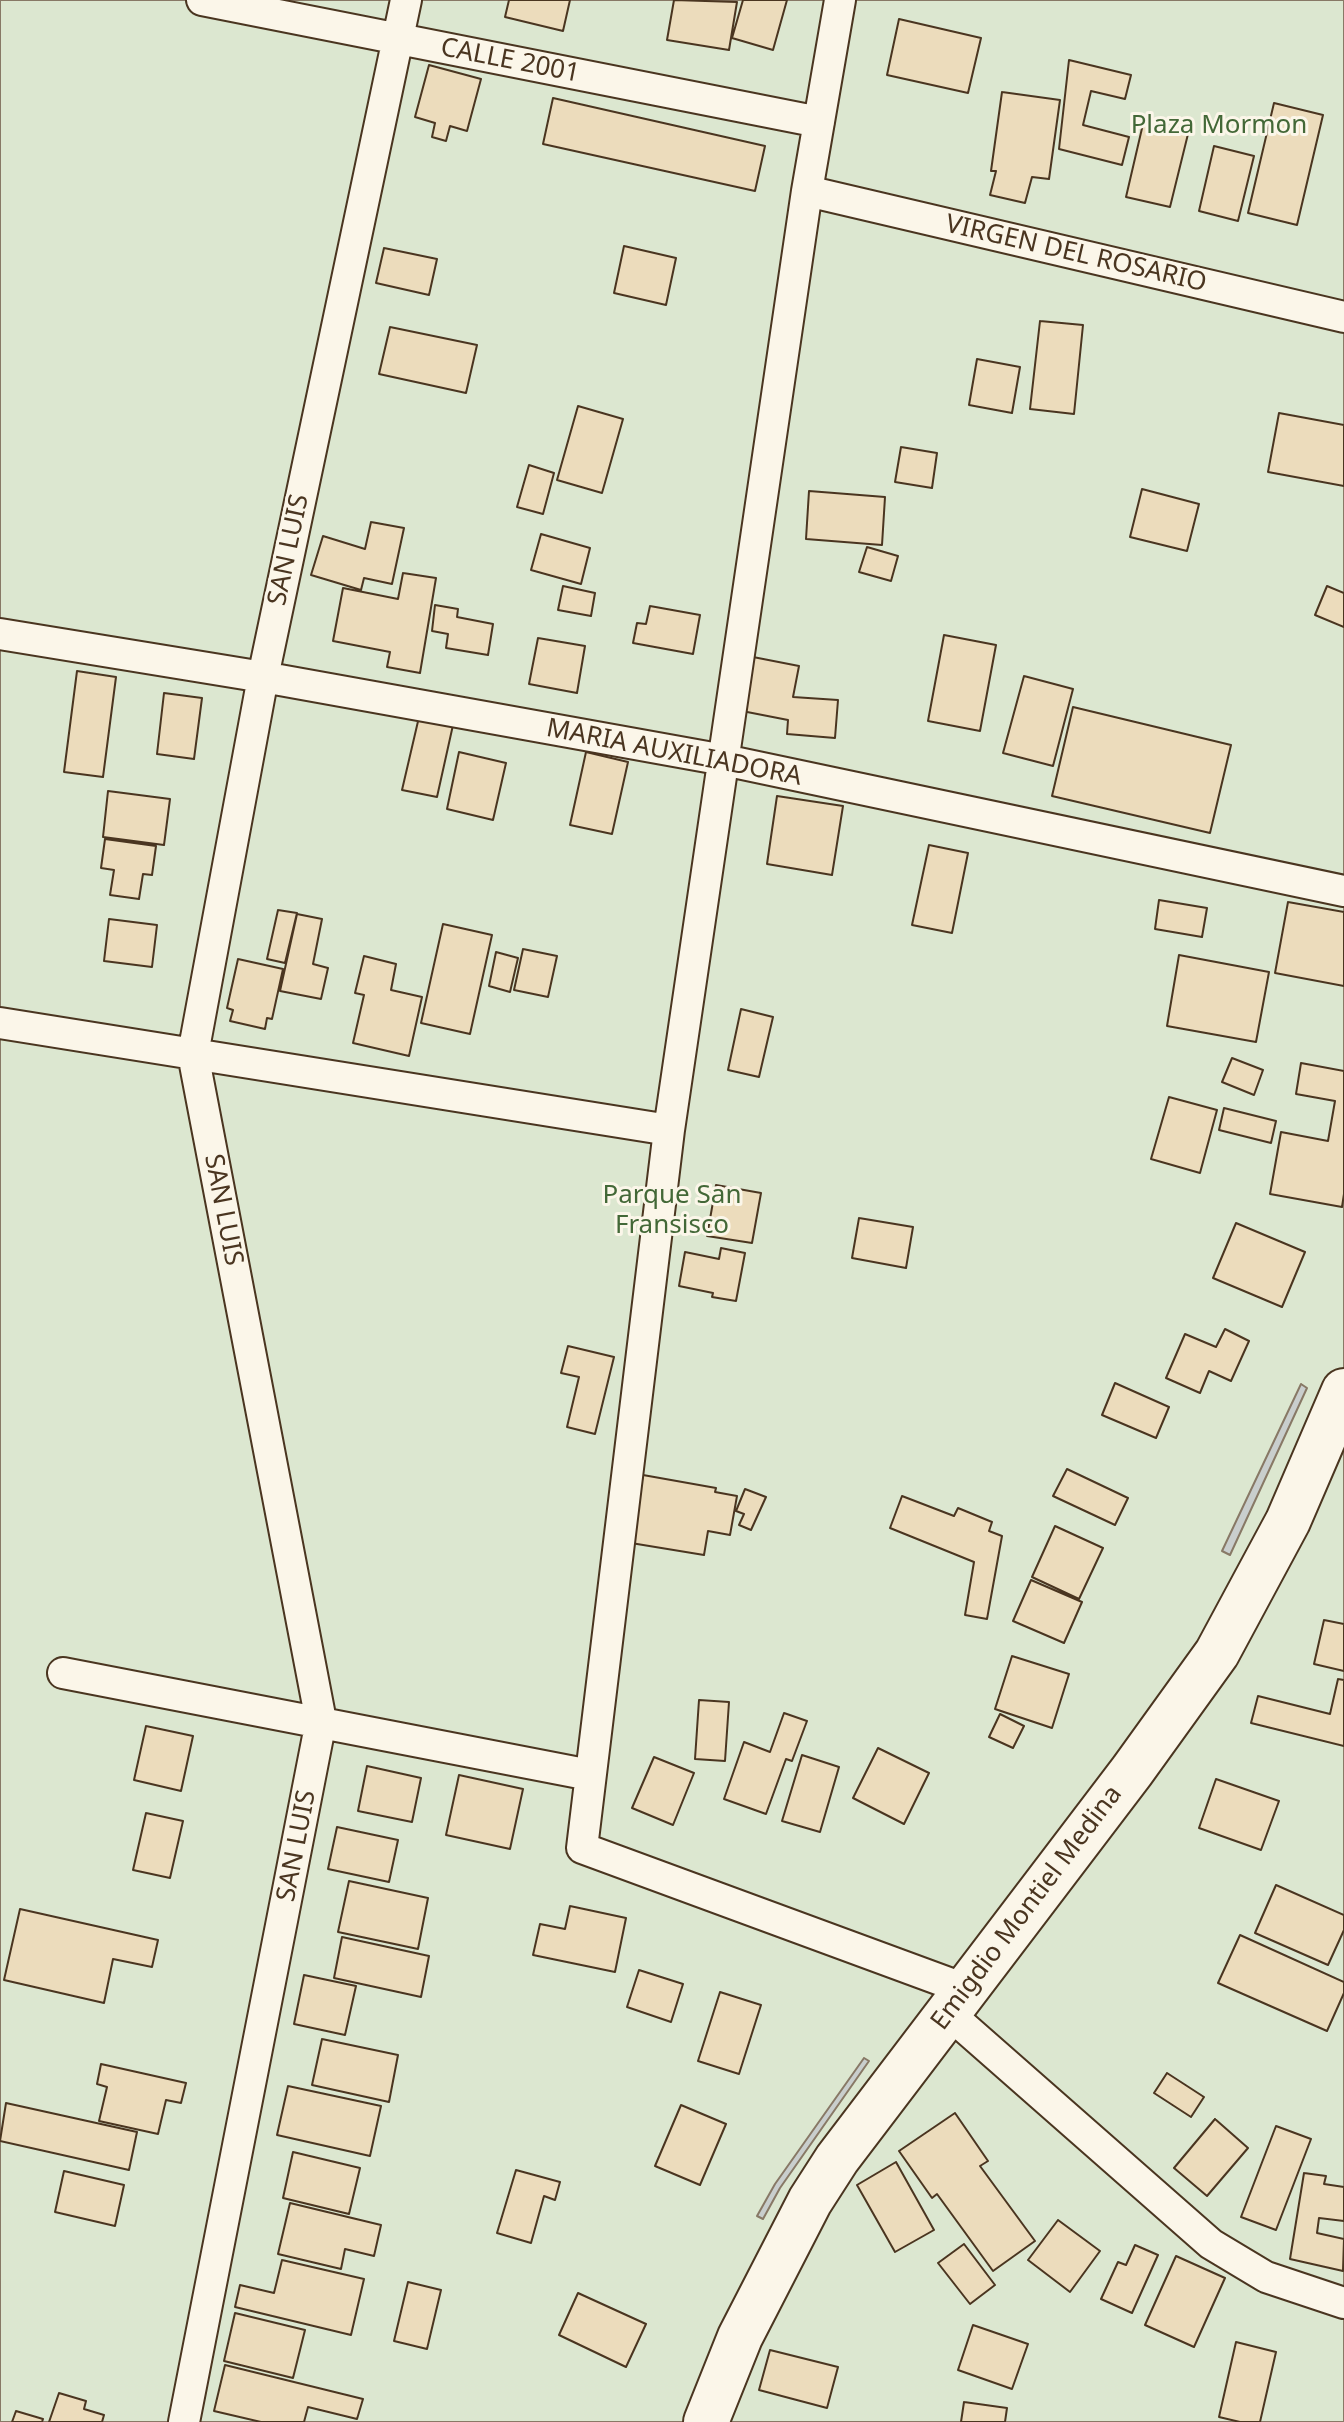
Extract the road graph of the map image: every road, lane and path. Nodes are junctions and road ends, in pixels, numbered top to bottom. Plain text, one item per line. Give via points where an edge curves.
1 (202, 0) edge
2 (406, 0) edge
3 (840, 0) edge
4 (398, 39) junction
5 (819, 122) junction
6 (807, 191) junction
7 (1344, 317) edge
8 (0, 634) edge
9 (263, 677) junction
10 (724, 760) junction
11 (1344, 891) edge
12 (0, 1023) edge
13 (193, 1054) junction
14 (669, 1130) junction
15 (1344, 1391) edge
16 (63, 1673) dead end
17 (321, 1721) junction
18 (578, 1773) junction
19 (956, 2001) junction
20 (1344, 2303) edge
21 (184, 2422) edge
22 (706, 2422) edge

1 - 4 street, CALLE 2001
2 - 4 street, SAN LUIS
3 - 5 street
4 - 5 street, CALLE 2001
4 - 9 street, SAN LUIS
5 - 6 street
6 - 7 street, VIRGEN DEL ROSARIO
6 - 10 street
8 - 9 street, MARIA AUXILIADORA
9 - 10 street, MARIA AUXILIADORA
9 - 13 street, SAN LUIS
10 - 11 street, MARIA AUXILIADORA
10 - 14 street
12 - 13 street
13 - 14 street
13 - 17 street, SAN LUIS
14 - 18 street
15 - 19 main road, Emigdio Montiel Medina via 1288,1521 1217,1653
16 - 17 street
17 - 18 street
17 - 21 street, SAN LUIS
18 - 19 street via 582,1848
19 - 20 street via 1211,2244 1266,2277
19 - 22 main road, Emigdio Montiel Medina via 810,2201 740,2337

